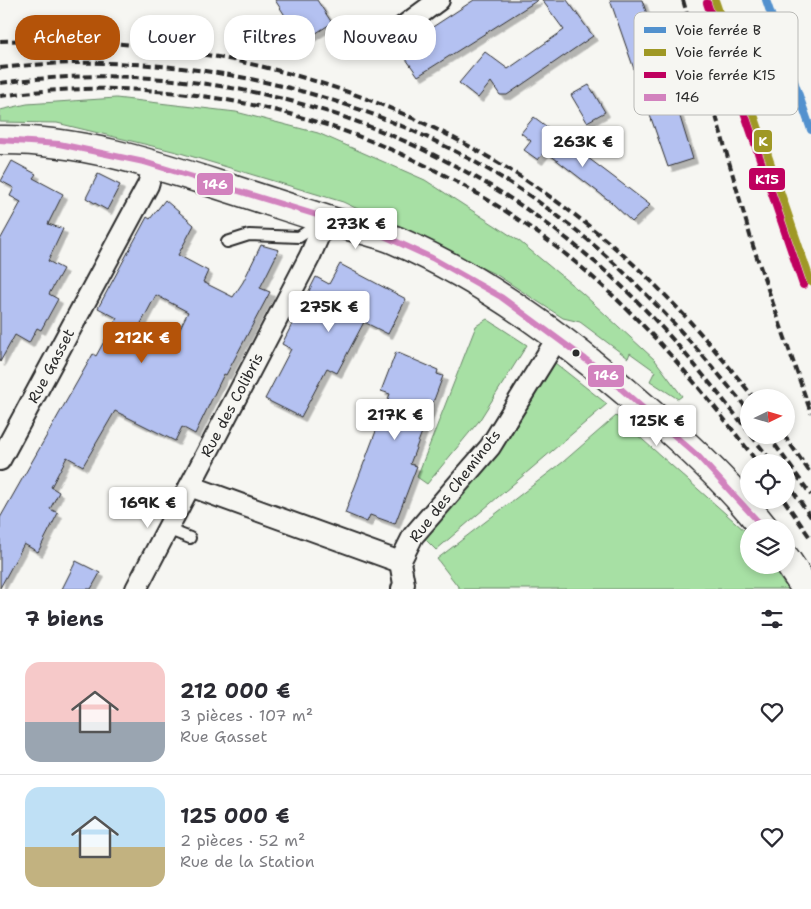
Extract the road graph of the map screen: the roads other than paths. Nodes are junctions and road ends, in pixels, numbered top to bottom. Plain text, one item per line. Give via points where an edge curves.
1 (439, 0) edge
2 (419, 15) edge
3 (0, 140) edge
4 (154, 164) junction
5 (326, 219) junction
6 (227, 242) dead end
7 (558, 337) junction
8 (0, 460) edge
9 (190, 486) junction
10 (757, 519) edge
11 (167, 529) junction
12 (190, 538) dead end
13 (400, 562) junction
14 (795, 572) edge
15 (136, 589) edge
16 (402, 589) edge
17 (806, 589) edge

1 - 2 street
3 - 4 street via 33,139 93,148
4 - 5 street
4 - 8 street, Rue Gasset via 148,185
5 - 6 lane via 299,237 249,235
5 - 7 street via 395,240 466,276
5 - 9 street, Rue des Colibris via 310,256
7 - 10 street via 702,458
7 - 13 street, Rue des Cheminots via 490,446 413,536
9 - 11 street, Rue des Colibris
9 - 13 street
11 - 12 lane
11 - 15 street, Rue des Colibris
13 - 16 street
14 - 17 street

